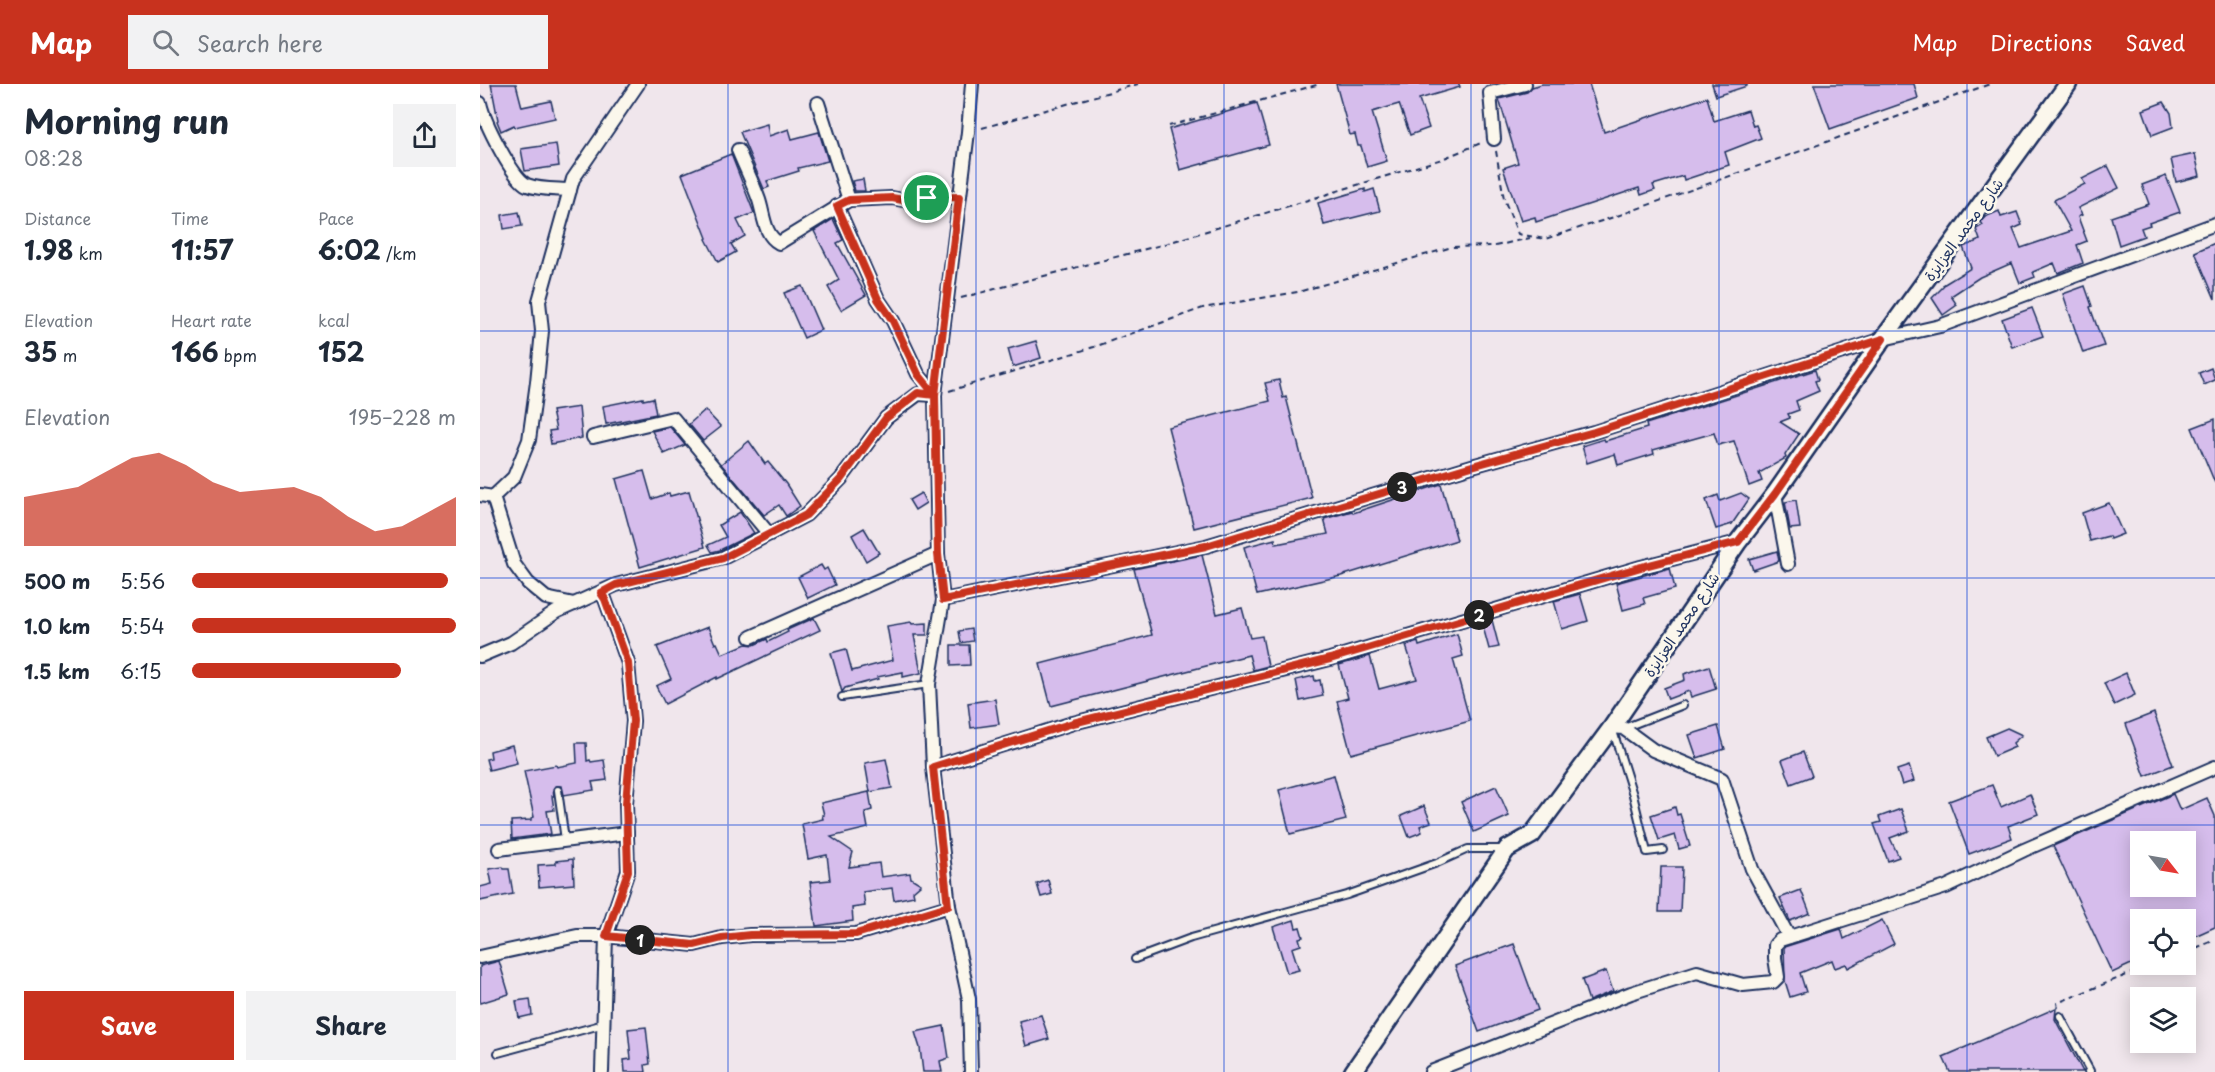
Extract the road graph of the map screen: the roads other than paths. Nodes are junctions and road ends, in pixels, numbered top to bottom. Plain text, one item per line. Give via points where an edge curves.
1 (638, 84) edge
2 (972, 84) edge
3 (1525, 84) edge
4 (2068, 84) edge
5 (818, 103) dead end
6 (480, 104) edge
7 (1494, 139) road end
8 (738, 150) dead end
9 (570, 190) junction
10 (959, 197) junction
11 (849, 200) junction
12 (837, 206) junction
13 (2215, 224) edge
14 (1883, 339) junction
15 (935, 395) junction
16 (592, 437) dead end
17 (1775, 494) junction
18 (480, 495) edge
19 (493, 497) junction
20 (769, 534) junction
21 (1738, 542) junction
22 (938, 554) junction
23 (1788, 564) dead end
24 (601, 593) junction
25 (943, 600) junction
26 (574, 604) junction
27 (751, 637) dead end
28 (480, 656) edge
29 (929, 684) junction
30 (842, 697) dead end
31 (1683, 705) dead end
32 (1618, 728) junction
33 (933, 767) junction
34 (2215, 767) edge
35 (558, 790) dead end
36 (627, 833) junction
37 (565, 841) junction
38 (499, 849) dead end
39 (1507, 849) junction
40 (1663, 850) dead end
41 (948, 906) junction
42 (606, 936) junction
43 (1789, 937) junction
44 (480, 957) edge
45 (1135, 958) dead end
46 (2060, 1016) road end
47 (605, 1024) junction
48 (498, 1053) dead end
49 (603, 1072) edge
50 (971, 1072) edge
51 (1353, 1072) edge
52 (1431, 1072) edge
53 (2088, 1072) edge

1 - 9 street via 573,179
2 - 10 street
3 - 7 street via 1490,93
4 - 14 main road, شارع محمد العزايزة
5 - 11 street
6 - 9 street via 491,133 519,180 536,188
8 - 12 street via 765,226 779,243
9 - 19 street via 540,301 541,341 529,440 514,477
10 - 11 street
10 - 15 street
11 - 12 street
12 - 15 street via 878,299 918,374
13 - 14 street via 1940,326
14 - 17 main road, شارع محمد العزايزة
14 - 25 street via 1594,432 1206,546
15 - 20 street via 918,393 886,418 822,501 806,515
15 - 22 street
16 - 20 street via 673,418
17 - 21 main road, شارع محمد العزايزة
17 - 23 street
18 - 19 street
19 - 26 street via 514,564 528,583 546,598
20 - 24 street via 723,558 616,585
21 - 32 main road, شارع محمد العزايزة
21 - 33 street via 1330,659 1073,723
22 - 25 street
22 - 27 street
24 - 26 street
24 - 36 street via 628,663 633,721
25 - 29 street
26 - 28 street via 511,643
29 - 30 lane
29 - 33 street
31 - 32 lane
32 - 39 main road, شارع محمد العزايزة via 1532,835
32 - 40 lane via 1647,852
32 - 43 street via 1653,750 1722,779 1752,869
33 - 41 street
34 - 43 street via 1946,887
35 - 37 lane
36 - 37 street
36 - 42 street via 628,871
37 - 38 street
39 - 45 lane via 1468,849 1347,895 1191,938
39 - 51 main road, شارع محمد العزايزة
41 - 42 street via 856,934 750,935 694,945
41 - 50 street via 969,999
42 - 44 street via 577,936
42 - 47 street
43 - 52 street via 1775,945 1778,977 1773,981 1743,985 1697,972 1631,993
46 - 53 lane
47 - 48 lane
47 - 49 street

